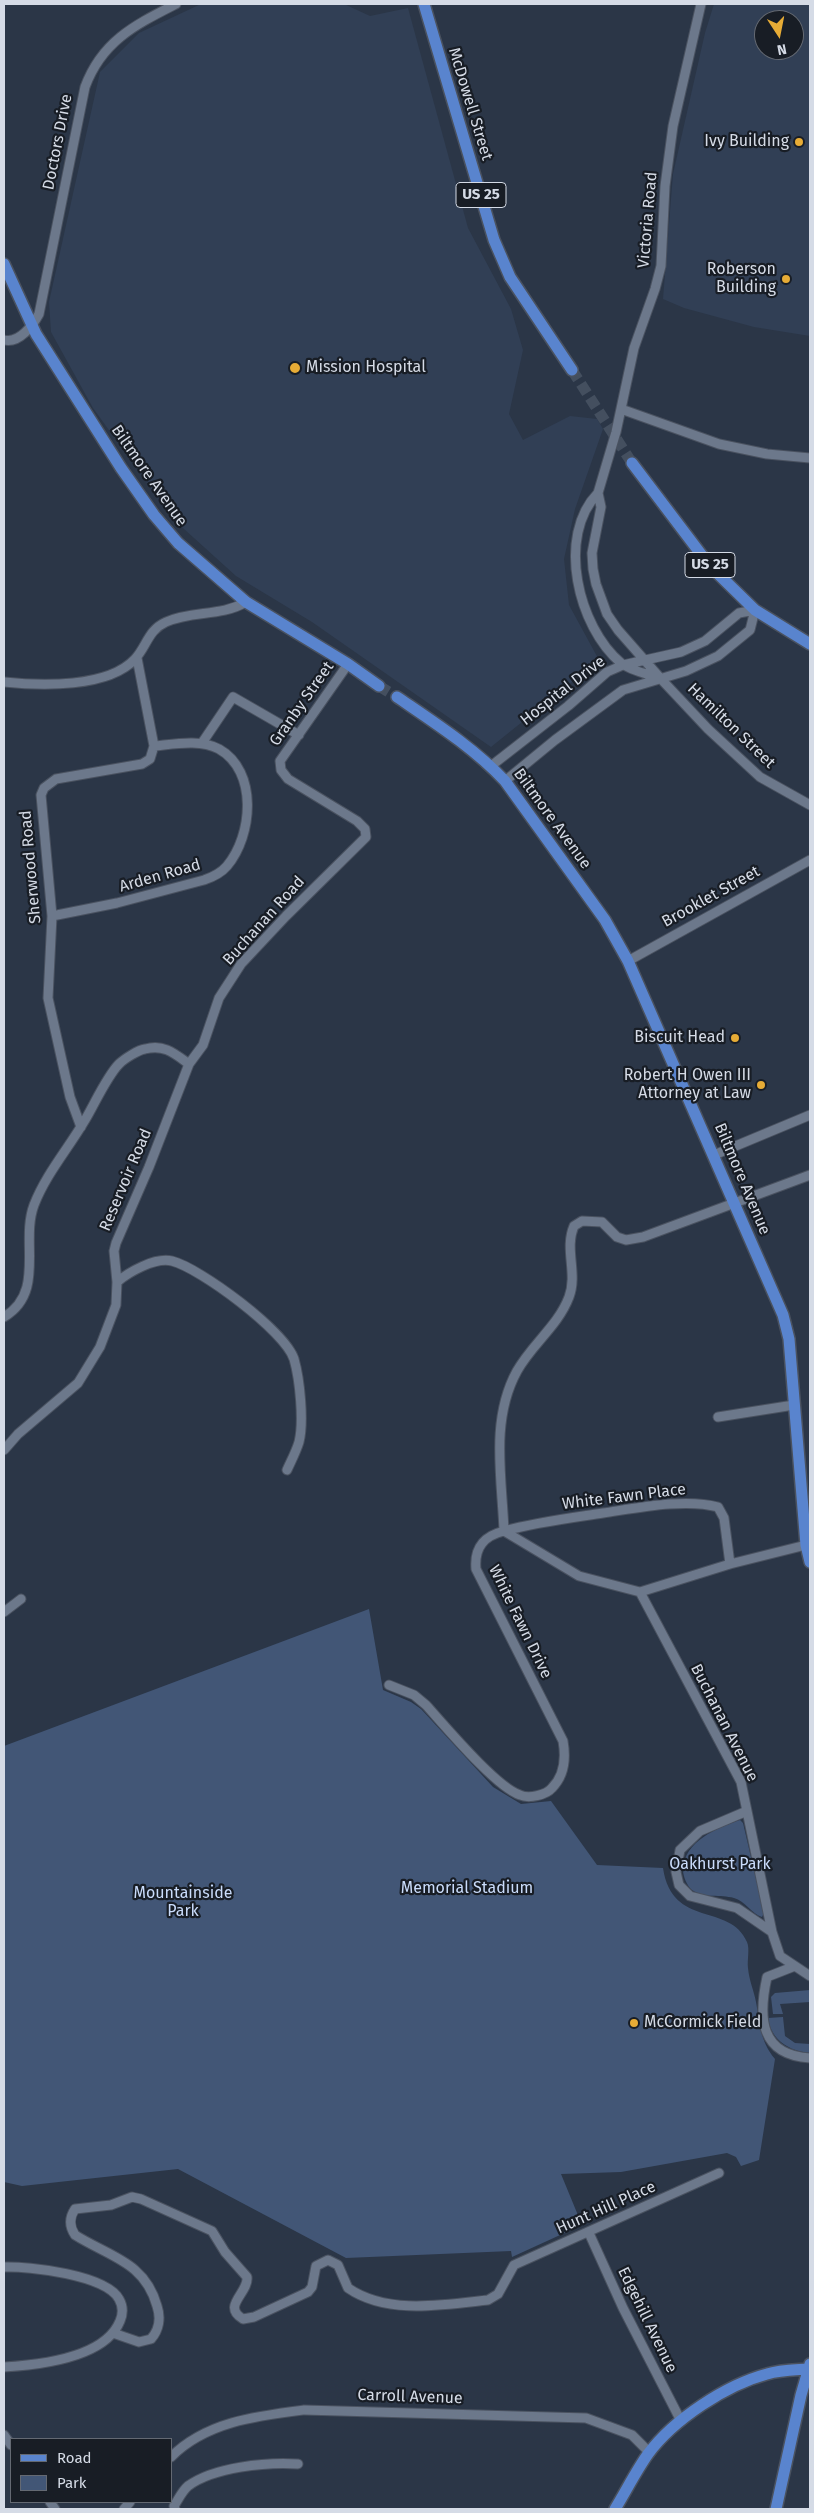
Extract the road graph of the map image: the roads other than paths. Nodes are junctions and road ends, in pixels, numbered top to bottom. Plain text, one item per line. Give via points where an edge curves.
1 (176, 4) edge
2 (424, 4) edge
3 (701, 4) edge
4 (4, 264) edge
5 (32, 327) junction
6 (4, 340) edge
7 (572, 370) tunnel mouth
8 (621, 408) junction
9 (810, 458) edge
10 (632, 463) tunnel mouth
11 (598, 493) junction
12 (246, 602) junction
13 (755, 610) junction
14 (810, 644) edge
15 (137, 658) junction
16 (645, 660) junction
17 (348, 664) junction
18 (623, 665) junction
19 (660, 678) junction
20 (4, 682) edge
21 (379, 686) tunnel mouth
22 (397, 697) tunnel mouth
23 (299, 735) junction
24 (202, 743) junction
25 (154, 746) junction
26 (492, 766) junction
27 (505, 781) junction
28 (810, 805) edge
29 (366, 838) joint
30 (810, 860) edge
31 (52, 916) junction
32 (628, 961) junction
33 (189, 1064) junction
34 (810, 1115) edge
35 (81, 1127) junction
36 (714, 1155) junction
37 (810, 1175) edge
38 (734, 1203) junction
39 (117, 1282) junction
40 (4, 1317) edge
41 (794, 1405) junction
42 (718, 1418) dead end
43 (4, 1450) edge
44 (287, 1470) dead end
45 (504, 1531) junction
46 (808, 1544) edge
47 (810, 1562) edge
48 (730, 1564) junction
49 (640, 1592) junction
50 (21, 1599) dead end
51 (4, 1612) edge
52 (388, 1685) dead end
53 (747, 1811) junction
54 (772, 1932) junction
55 (795, 1966) junction
56 (810, 1976) edge
57 (810, 2058) edge
58 (719, 2173) dead end
59 (589, 2232) junction
60 (4, 2266) edge
61 (113, 2333) junction
62 (4, 2367) edge
63 (809, 2367) edge
64 (681, 2421) junction
65 (649, 2452) junction
66 (172, 2456) edge
67 (298, 2464) dead end
68 (175, 2509) edge
69 (616, 2509) edge
70 (776, 2509) edge

1 - 5 street, Doctors Drive via 124,34 98,58 90,72 84,86 43,301
2 - 7 main road, McDowell Street / US 25 via 494,240 510,276
3 - 8 street, Victoria Road via 673,126 665,186 661,266 634,348
4 - 5 main road, Biltmore Avenue
5 - 6 street via 12,340
5 - 12 main road, Biltmore Avenue via 154,515 191,556
8 - 9 street via 719,444
8 - 11 street, Victoria Road
10 - 13 main road, US 25 via 710,566
11 - 16 street, Victoria Road via 601,506 592,553 596,584 607,614
11 - 18 street, Victoria Road via 589,502 582,520 575,570 590,621
12 - 15 street via 225,612 182,616 160,625 152,631
12 - 17 main road, Biltmore Avenue
13 - 14 main road, US 25
13 - 16 street, Hospital Drive via 739,613 705,641 686,650
13 - 19 street, Hospital Drive via 750,630 718,656 695,668
15 - 20 street via 123,669 98,678 64,683
15 - 25 street
16 - 18 street, Hospital Drive
16 - 19 street, Victoria Road
17 - 21 main road, Biltmore Avenue
17 - 23 street, Granby Street
18 - 19 street, Victoria Road
18 - 26 street, Hospital Drive via 607,672
19 - 27 street, Hospital Drive via 623,690
19 - 28 street, Hamilton Street via 760,777
22 - 26 main road, Biltmore Avenue
23 - 24 street via 233,697
23 - 29 street, Granby Street via 280,761 281,770 288,779 357,821 365,829
24 - 25 street, Arden Road
24 - 31 street, Arden Road via 230,756 244,781 245,823 227,867 204,880 118,903
25 - 31 street, Sherwood Road via 150,760 142,764 56,779 44,788 40,800
26 - 27 main road, Biltmore Avenue
27 - 32 main road, Biltmore Avenue via 605,920
29 - 33 street, Buchanan Road via 241,964 219,998 204,1045
30 - 32 street, Brooklet Street
31 - 35 street, Sherwood Road via 48,998 70,1097
32 - 36 main road, Biltmore Avenue
33 - 35 street via 166,1048 144,1049 119,1064
33 - 39 street, Reservoir Road via 116,1243 114,1263
34 - 36 street
35 - 40 street via 48,1175 34,1207 28,1230 31,1269 26,1288 20,1302
36 - 38 main road, Biltmore Avenue
37 - 38 street
38 - 41 main road, Biltmore Avenue via 783,1315 789,1339
38 - 45 street via 633,1240 617,1237 602,1222 582,1221 574,1226 570,1245 574,1278 569,1298 561,1315 517,1371 501,1416
39 - 43 street, Reservoir Road via 116,1305 100,1347 78,1383
39 - 44 street via 131,1271 170,1261 190,1269 255,1313 283,1340 294,1358 301,1422 299,1441
41 - 42 street
41 - 46 main road, Biltmore Avenue
45 - 48 street, White Fawn Place via 642,1508 705,1503 718,1507 724,1518
45 - 49 street via 579,1576
45 - 52 street, White Fawn Drive via 483,1541 475,1558 476,1569 563,1741 566,1756 556,1783 549,1792 521,1796 498,1781 426,1704 414,1695
46 - 47 main road, Biltmore Avenue
46 - 48 street
48 - 49 street
49 - 53 street, Buchanan Avenue via 741,1782
50 - 51 street
53 - 54 street, Buchanan Avenue
53 - 54 street via 700,1831 680,1850 676,1872 679,1885 690,1896 737,1908
54 - 55 street, Buchanan Avenue via 780,1956
55 - 56 street, Buchanan Avenue
55 - 57 street via 767,1977 761,2004 768,2038 781,2052
58 - 59 street, Hunt Hill Place
59 - 61 street, Hunt Hill Place via 514,2265 498,2294 488,2300 391,2305 345,2286 338,2265 328,2260 314,2271 308,2292 243,2319 234,2306 247,2277 225,2252 216,2234 132,2197 111,2205 75,2209 70,2218 75,2235 126,2263 147,2280 154,2292 160,2318 151,2340 139,2342
59 - 64 street, Edgehill Avenue via 623,2308
60 - 61 street via 61,2273 109,2289 118,2297 122,2310
61 - 62 street via 97,2346 71,2356 46,2363
63 - 64 main road via 751,2379 717,2395
63 - 70 main road
64 - 65 main road
65 - 66 street, Carroll Avenue via 632,2435 586,2418 304,2410 260,2415 222,2426 187,2442
65 - 69 main road
67 - 68 street via 265,2464 204,2477 186,2487

